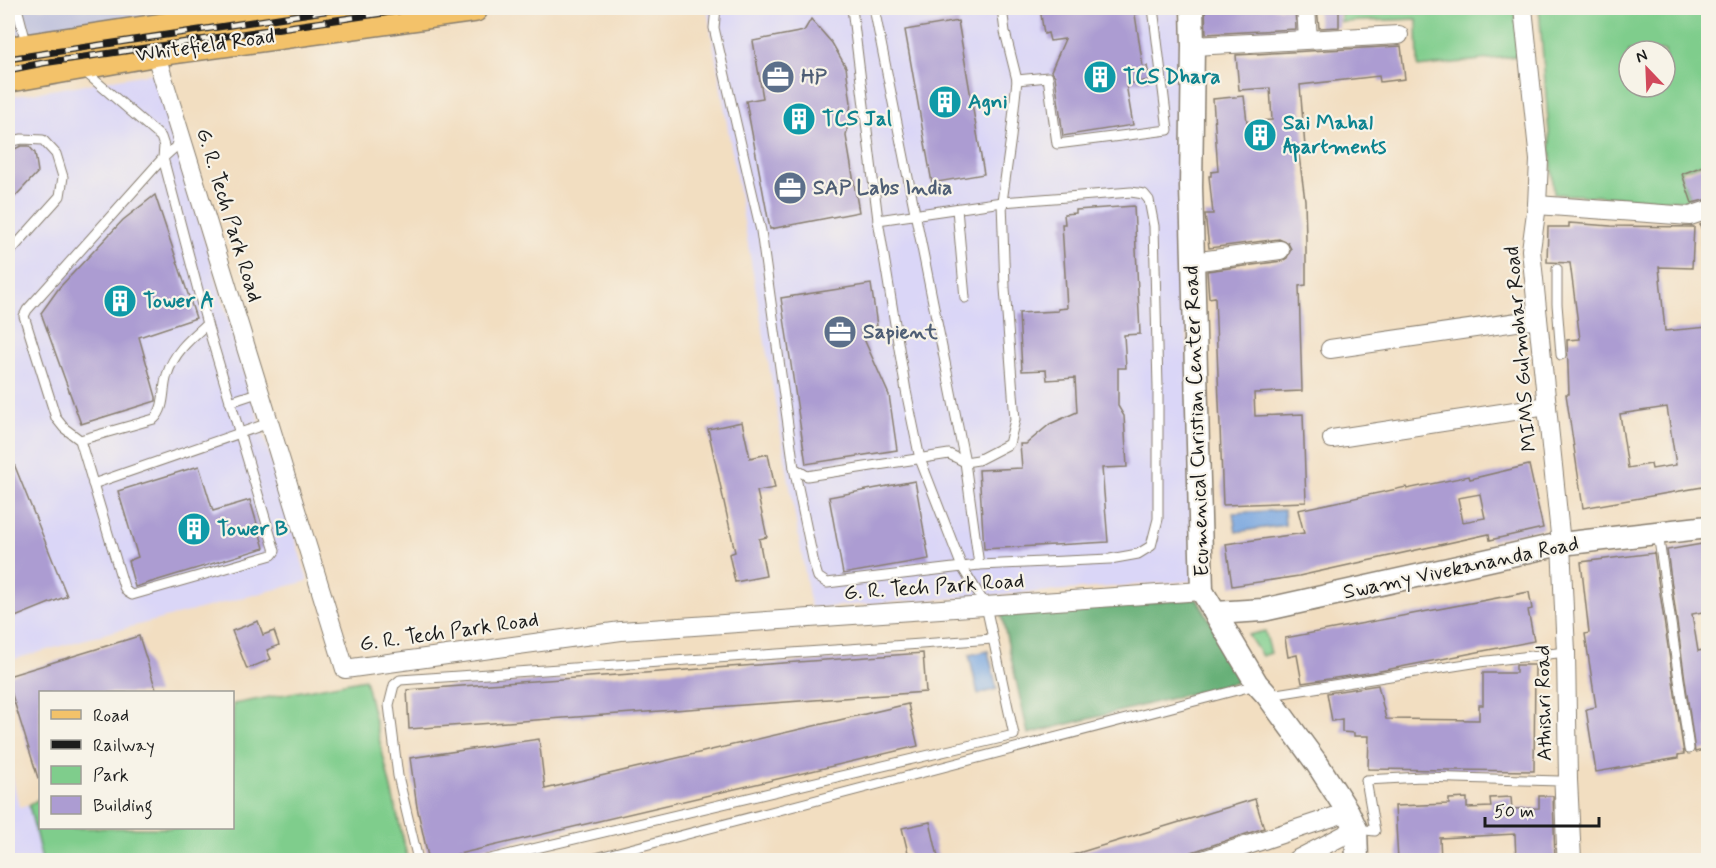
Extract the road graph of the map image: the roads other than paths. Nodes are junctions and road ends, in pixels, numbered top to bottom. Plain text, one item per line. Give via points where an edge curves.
1 (17, 8) edge
2 (293, 8) edge
3 (474, 8) edge
4 (716, 8) edge
5 (852, 8) edge
6 (874, 8) edge
7 (1002, 8) edge
8 (1153, 8) edge
9 (1192, 8) edge
10 (1306, 8) edge
11 (1523, 8) edge
12 (1399, 35) dead end
13 (1308, 39) junction
14 (1193, 46) junction
15 (17, 50) edge
16 (155, 52) junction
17 (75, 65) junction
18 (8, 78) edge
19 (1017, 80) junction
20 (182, 141) junction
21 (8, 142) edge
22 (163, 158) junction
23 (1002, 202) junction
24 (1537, 206) junction
25 (957, 209) junction
26 (1708, 210) edge
27 (915, 214) junction
28 (878, 220) junction
29 (1280, 250) dead end
30 (8, 254) edge
31 (1193, 262) junction
32 (1557, 269) dead end
33 (965, 298) dead end
34 (1557, 304) junction
35 (1538, 312) junction
36 (207, 324) junction
37 (1330, 349) dead end
38 (1561, 355) dead end
39 (260, 392) junction
40 (230, 402) junction
41 (1547, 406) junction
42 (269, 423) junction
43 (239, 433) junction
44 (80, 440) junction
45 (1332, 440) dead end
46 (920, 459) junction
47 (965, 462) junction
48 (794, 468) junction
49 (93, 484) junction
50 (1708, 527) edge
51 (1658, 533) junction
52 (1561, 544) junction
53 (979, 565) junction
54 (962, 567) junction
55 (1202, 591) junction
56 (986, 606) junction
57 (1215, 614) junction
58 (993, 639) junction
59 (1566, 652) junction
60 (1262, 690) junction
61 (1689, 749) dead end
62 (1352, 820) junction
63 (418, 861) edge
64 (486, 861) edge
65 (588, 861) edge
66 (1203, 861) edge
67 (1296, 861) edge
68 (1358, 861) edge
69 (1562, 861) edge
70 (1572, 861) edge

1 - 15 lane
2 - 15 main road, Whitefield Road
3 - 16 main road, Whitefield Road
4 - 48 lane via 714,28 761,231
5 - 28 lane
6 - 27 lane
7 - 19 lane
8 - 19 lane via 1168,130 1057,144 1048,76
9 - 14 street, Ecumenical Christian Center Road
10 - 13 street
11 - 24 street, MIMS Gulmohar Road via 1539,160
12 - 13 street
13 - 14 street
14 - 31 street, Ecumenical Christian Center Road
16 - 17 main road, Whitefield Road
16 - 20 street, G. R. Tech Park Road
17 - 18 main road, Whitefield Road
17 - 22 lane via 161,137
19 - 23 lane
20 - 22 lane
20 - 39 street, G. R. Tech Park Road
21 - 30 lane via 43,140 56,154 63,177 60,196
22 - 36 lane
22 - 44 lane via 24,313 56,418
23 - 25 lane
23 - 47 lane via 1015,420 1009,444 978,460
23 - 53 lane via 1131,192 1144,194 1149,200 1154,226 1158,519 1151,546 1138,554 1110,559
24 - 26 street via 1690,216
24 - 35 street, MIMS Gulmohar Road via 1531,250
25 - 27 lane
25 - 33 lane
27 - 28 lane
27 - 47 lane
28 - 46 lane
29 - 31 street
31 - 55 street, Ecumenical Christian Center Road
32 - 34 lane
34 - 35 lane
34 - 38 lane
35 - 37 street
35 - 41 street, MIMS Gulmohar Road
36 - 40 lane
36 - 44 lane via 173,359 161,410 154,419
39 - 40 lane
39 - 42 street, G. R. Tech Park Road
40 - 43 lane
41 - 45 street
41 - 52 street, MIMS Gulmohar Road
42 - 43 lane
42 - 56 street, G. R. Tech Park Road via 345,669 621,631
43 - 49 lane
43 - 49 lane via 275,549 272,555 132,595 124,587
44 - 49 lane
46 - 47 lane via 949,454
46 - 48 lane via 807,476
46 - 54 lane
47 - 53 lane
48 - 54 lane via 818,577 827,583
50 - 51 street, Swamy Vivekananda Road
51 - 52 street, Swamy Vivekananda Road
51 - 61 lane
52 - 57 street, Swamy Vivekananda Road via 1263,610
52 - 59 street, Athishri Road
53 - 54 lane
54 - 56 lane
55 - 56 street, G. R. Tech Park Road
55 - 57 street, Ecumenical Christian Center Road
56 - 58 lane
57 - 60 street, Ecumenical Christian Center Road
58 - 63 lane via 400,680 394,685 389,705 398,776
58 - 64 lane via 1014,735
59 - 60 lane
59 - 70 street, Athishri Road
60 - 62 street, Ecumenical Christian Center Road via 1318,765
60 - 65 lane
62 - 66 street
62 - 67 street
62 - 68 street, Ecumenical Christian Center Road
62 - 69 lane via 1375,831 1366,780 1422,777 1558,781

